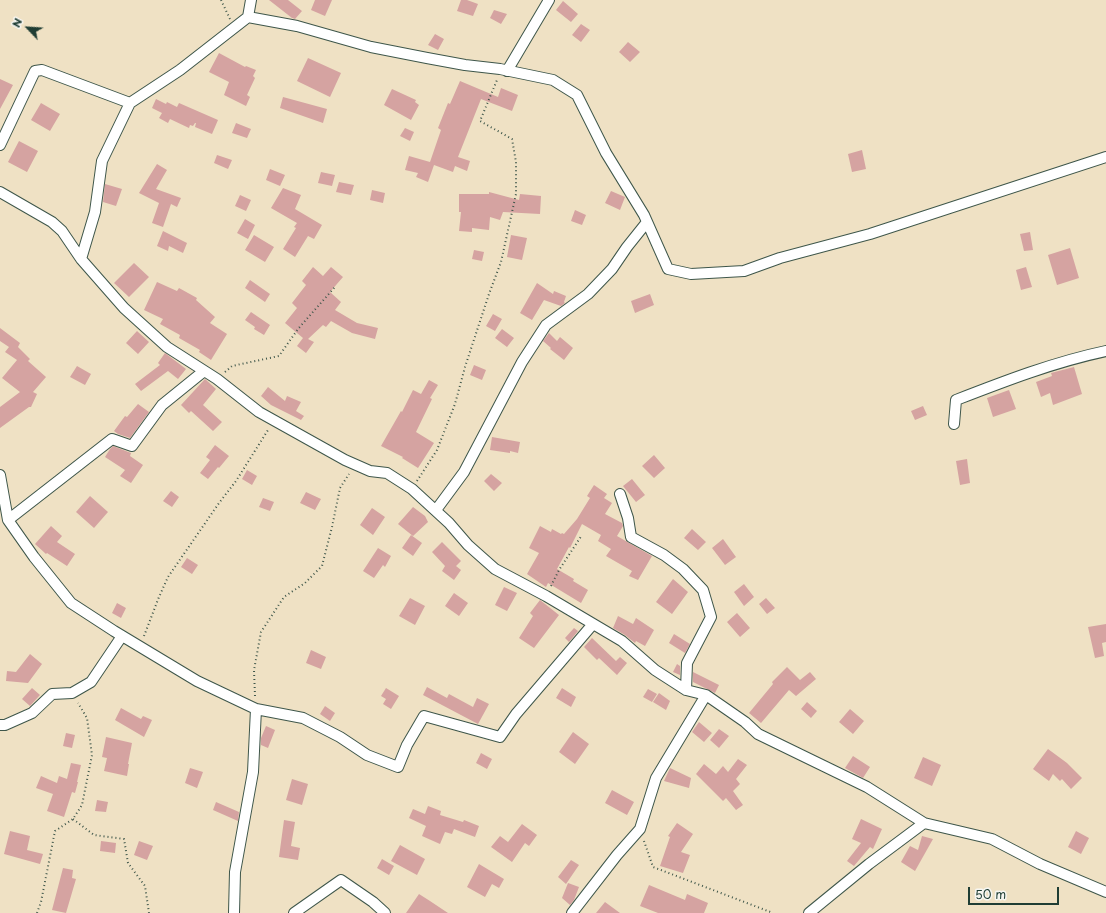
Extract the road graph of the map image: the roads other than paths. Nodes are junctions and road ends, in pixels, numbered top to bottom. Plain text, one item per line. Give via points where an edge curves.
1 (251, 0) edge
2 (549, 0) edge
3 (248, 18) junction
4 (504, 70) junction
5 (130, 103) junction
6 (0, 145) edge
7 (1106, 157) edge
8 (0, 192) edge
9 (647, 222) junction
10 (81, 258) junction
11 (1106, 351) edge
12 (204, 371) junction
13 (954, 424) dead end
14 (0, 475) edge
15 (620, 494) dead end
16 (436, 510) junction
17 (8, 520) junction
18 (593, 624) junction
19 (122, 636) junction
20 (686, 690) junction
21 (706, 695) junction
22 (256, 709) junction
23 (0, 725) edge
24 (924, 823) junction
25 (1106, 892) edge
26 (234, 913) edge
27 (294, 913) edge
28 (385, 913) edge
29 (572, 913) edge
30 (809, 913) edge

1 - 3 street
2 - 4 street
3 - 4 street via 297,26 371,47
3 - 5 street via 180,70
4 - 9 street via 553,80 577,95 606,153
5 - 6 street via 42,70 35,71
5 - 10 street via 102,161 95,212
7 - 9 street via 870,234 780,258 744,272 691,274 668,268
8 - 10 street via 52,222
9 - 16 street via 612,269 588,294 546,325 522,362 464,472
10 - 12 street via 124,308 162,342
11 - 13 street via 1022,374 956,400
12 - 16 street via 259,412 345,460 370,471 387,473 412,488
12 - 17 street via 162,404 132,446 112,439
14 - 17 street
15 - 20 street via 632,538 683,569 703,590 711,617 687,663
16 - 18 street via 468,545 495,569
17 - 19 street via 71,603
18 - 20 street via 622,641 655,670
18 - 22 street via 516,714 500,737 424,716 398,768 367,755 340,737 303,718
19 - 22 street via 197,681
19 - 23 street via 91,682 72,693 52,694 32,713
20 - 21 street
21 - 24 street via 758,734 867,787
21 - 29 street via 656,778 640,829 616,855
22 - 26 street via 253,772 235,872
24 - 25 street via 992,839 1040,864
24 - 30 street
27 - 28 street via 341,880

